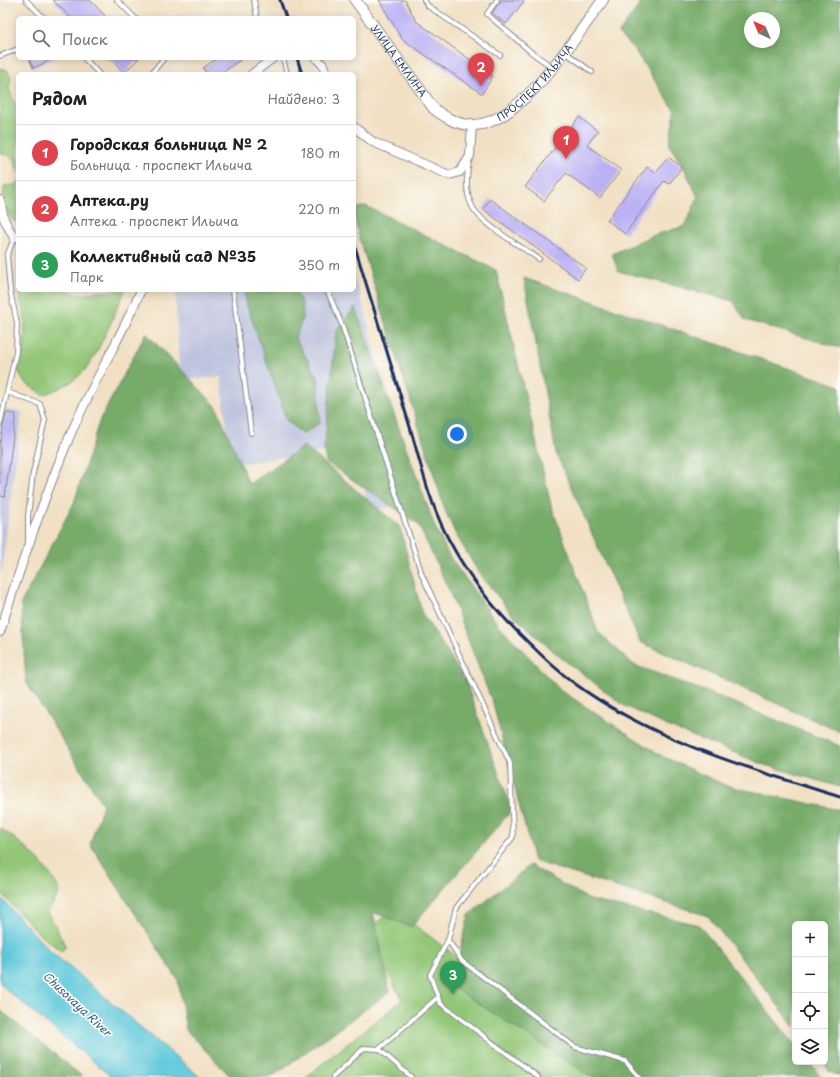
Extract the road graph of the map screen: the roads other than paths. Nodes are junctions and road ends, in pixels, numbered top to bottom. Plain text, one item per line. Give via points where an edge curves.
1 (26, 0) edge
2 (117, 0) edge
3 (254, 0) edge
4 (355, 0) edge
5 (424, 0) edge
6 (497, 0) edge
7 (602, 0) edge
8 (42, 16) edge
9 (133, 16) edge
10 (257, 16) edge
11 (16, 50) edge
12 (565, 51) junction
13 (500, 55) dead end
14 (0, 56) edge
15 (86, 60) edge
16 (162, 60) edge
17 (270, 60) edge
18 (284, 60) edge
19 (318, 60) edge
20 (552, 66) junction
21 (97, 72) edge
22 (153, 72) edge
23 (255, 72) edge
24 (287, 72) edge
25 (325, 72) edge
26 (592, 72) dead end
27 (446, 117) joint
28 (472, 125) junction
29 (356, 129) edge
30 (470, 156) junction
31 (0, 200) edge
32 (16, 237) edge
33 (539, 259) dead end
34 (140, 292) edge
35 (233, 292) edge
36 (328, 292) edge
37 (6, 392) junction
38 (0, 424) edge
39 (251, 433) dead end
40 (28, 546) junction
41 (0, 632) edge
42 (448, 940) junction
43 (438, 997) junction
44 (379, 1048) junction
45 (333, 1077) edge
46 (411, 1077) edge
47 (538, 1077) edge
48 (638, 1077) edge

1 - 8 lane
2 - 9 lane
3 - 10 lane
4 - 27 street, УЛИЦА ЕМЛИНА via 421,94 434,109
5 - 13 lane via 428,6
6 - 20 lane via 487,14 530,52
7 - 12 street, ПРОСПЕКТ ИЛЬИЧА
11 - 14 lane
12 - 20 street, ПРОСПЕКТ ИЛЬИЧА
12 - 26 lane
15 - 21 lane
16 - 22 lane
17 - 23 street
18 - 24 lane
19 - 25 street
20 - 28 street, ПРОСПЕКТ ИЛЬИЧА via 524,100 512,110 494,121
27 - 28 street, ПРОСПЕКТ ИЛЬИЧА
28 - 30 street
29 - 30 street via 373,142 449,175 460,172
30 - 33 lane via 466,189 473,208
31 - 32 street via 4,219
32 - 37 lane via 6,256 17,323 16,352
34 - 40 street via 125,328 67,442
35 - 39 lane
36 - 42 lane via 342,325 422,575 510,763 513,837 456,908
37 - 38 lane
37 - 40 lane via 40,404 45,420 33,472 28,516
40 - 41 street
42 - 43 lane via 430,975
42 - 48 lane via 462,961 575,1047 625,1060
43 - 44 lane
43 - 47 lane via 440,1003
44 - 45 lane via 364,1048
44 - 46 lane

